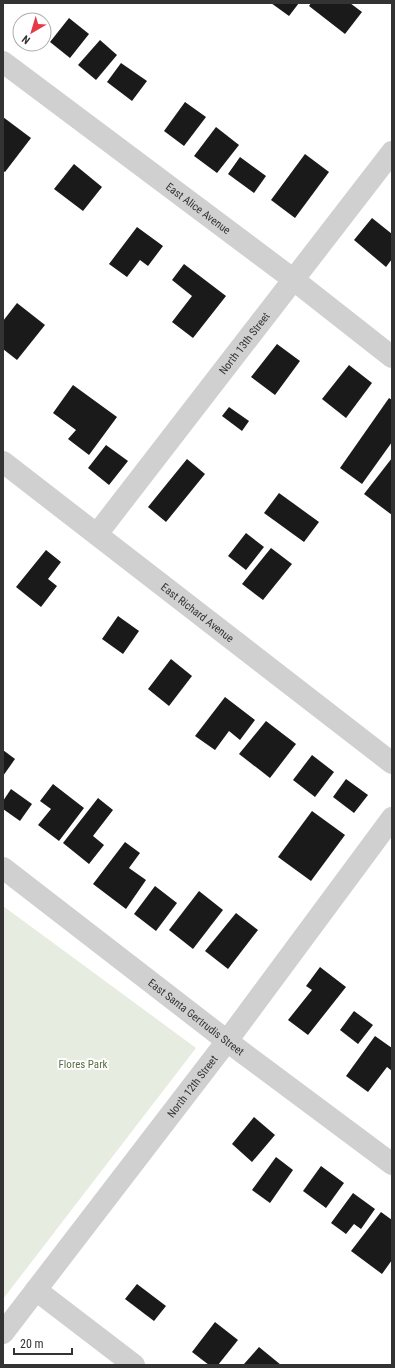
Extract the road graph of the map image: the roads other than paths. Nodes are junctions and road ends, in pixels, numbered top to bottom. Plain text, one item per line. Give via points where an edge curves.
1 (3, 62) edge
2 (392, 152) edge
3 (294, 280) junction
4 (392, 357) edge
5 (3, 462) edge
6 (97, 534) junction
7 (392, 763) edge
8 (392, 818) edge
9 (3, 868) edge
10 (227, 1041) junction
11 (392, 1164) edge
12 (36, 1290) junction
13 (3, 1333) edge
14 (134, 1365) edge

1 - 3 street, East Alice Avenue
2 - 3 street, North 13th Street
3 - 4 street, East Alice Avenue
3 - 6 street, North 13th Street
5 - 6 street, East Richard Avenue
6 - 7 street, East Richard Avenue
8 - 10 street, North 12th Street
9 - 10 street, East Santa Gertrudis Street
10 - 11 street, East Santa Gertrudis Street
10 - 12 street, North 12th Street
12 - 13 street, North 12th Street
12 - 14 street

